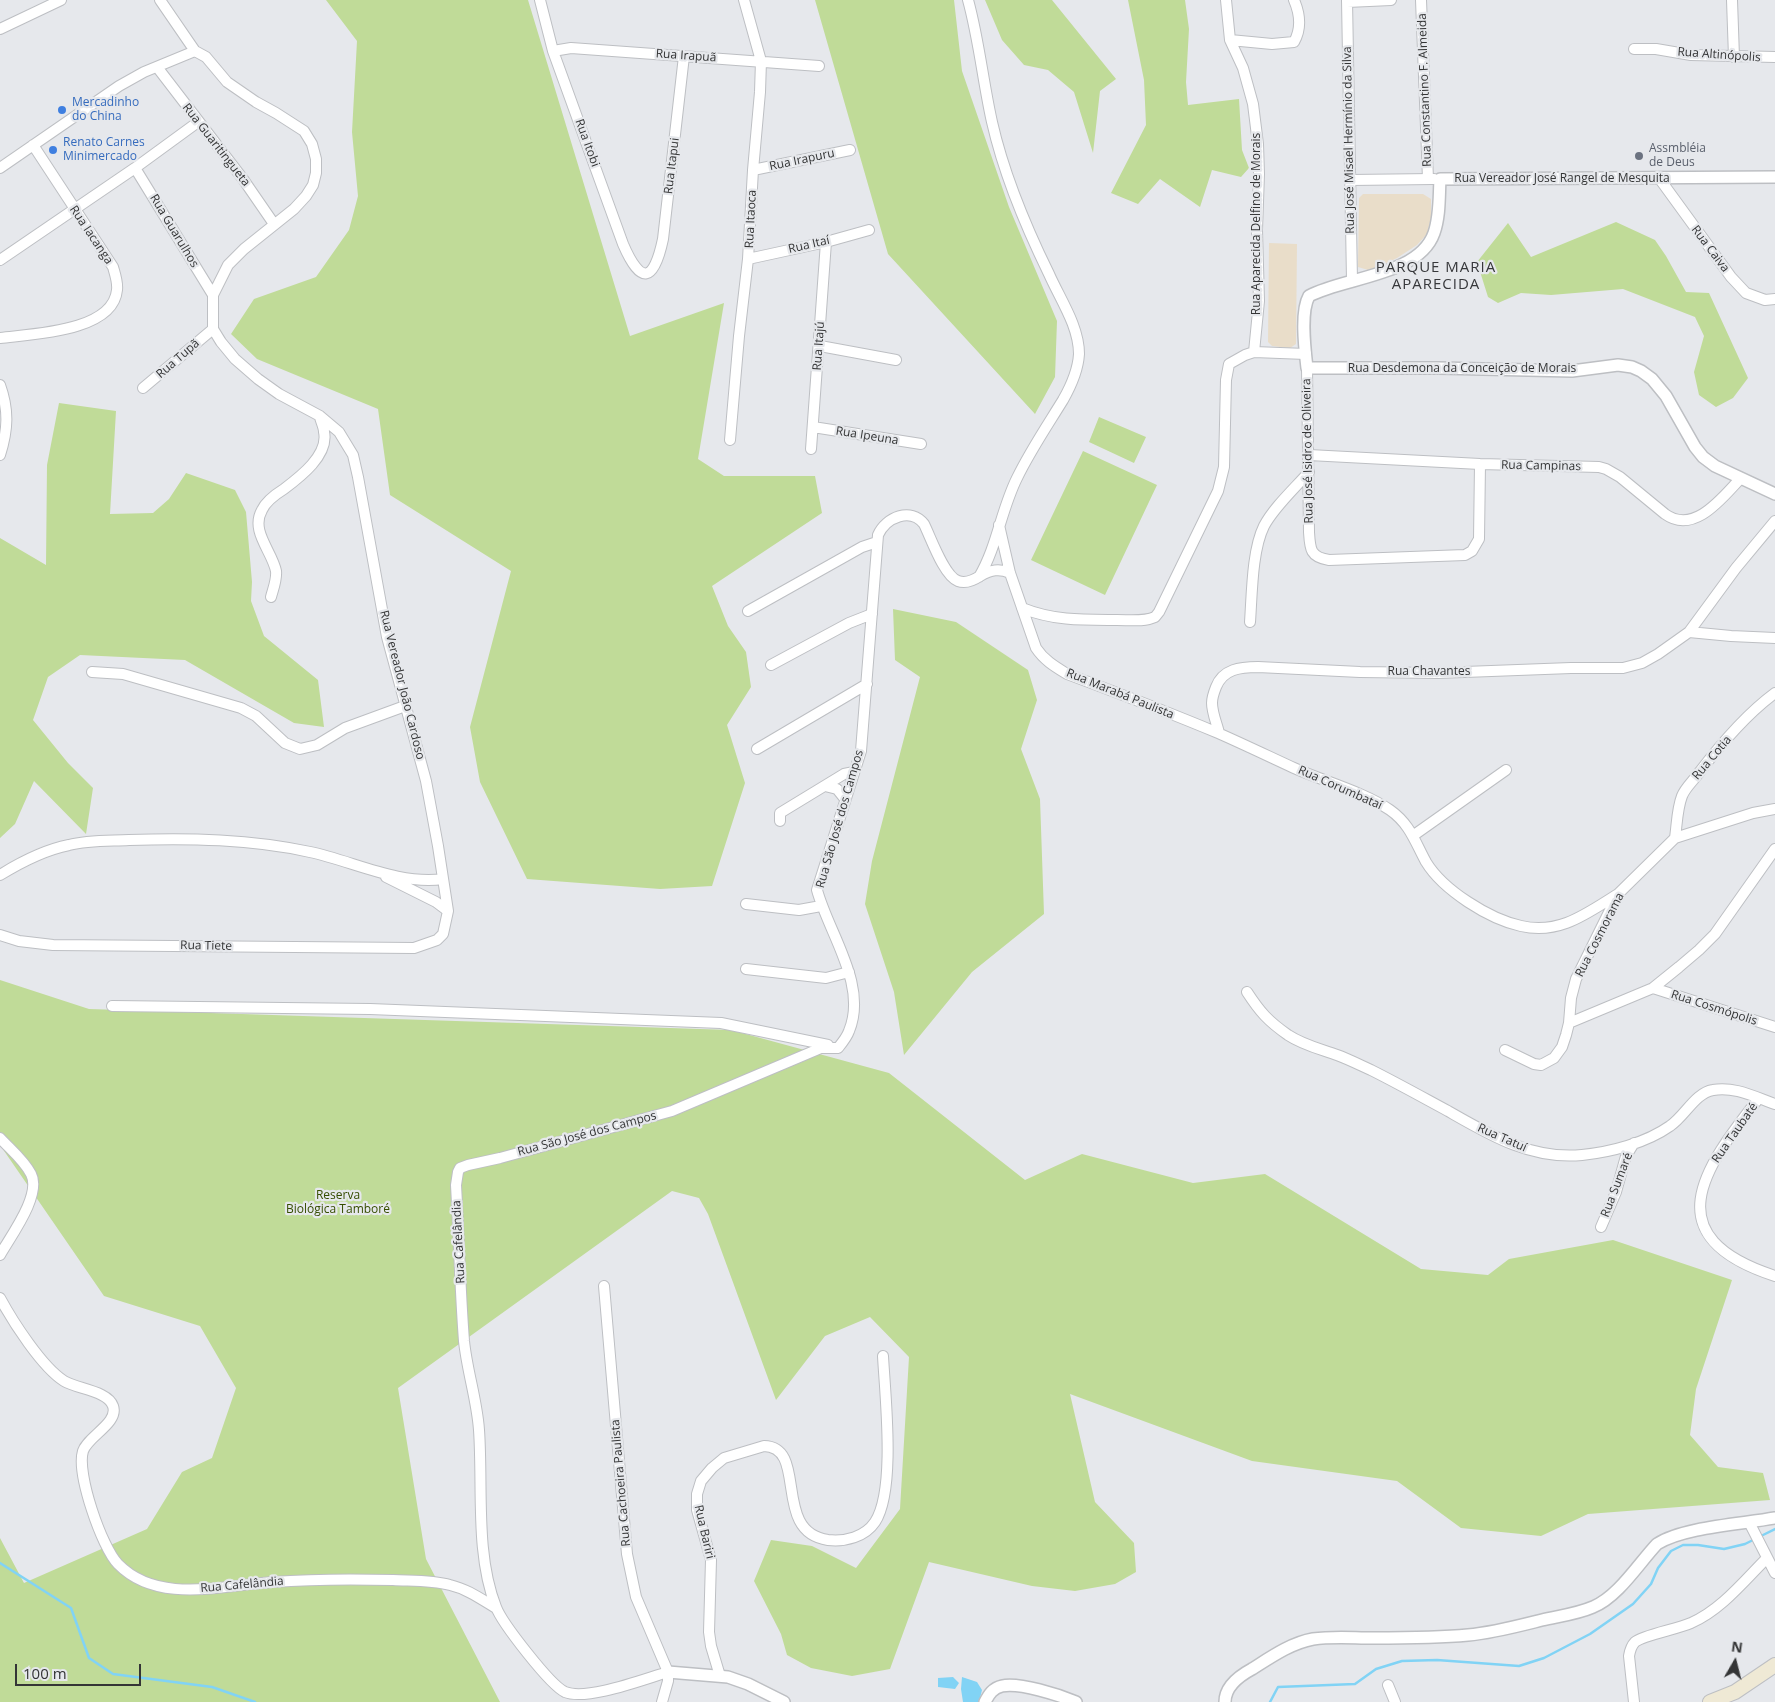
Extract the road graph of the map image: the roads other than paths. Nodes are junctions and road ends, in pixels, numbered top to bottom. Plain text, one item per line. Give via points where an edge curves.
1 (61, 0) edge
2 (160, 0) edge
3 (540, 0) edge
4 (744, 0) edge
5 (968, 0) edge
6 (1226, 0) edge
7 (1294, 0) edge
8 (1392, 0) edge
9 (1421, 0) edge
10 (1732, 0) edge
11 (1347, 1) edge
12 (0, 29) edge
13 (1230, 40) junction
14 (1634, 49) dead end
15 (195, 51) junction
16 (553, 51) junction
17 (684, 56) junction
18 (1734, 57) junction
19 (1775, 57) edge
20 (761, 62) junction
21 (819, 66) dead end
22 (157, 67) junction
23 (198, 122) junction
24 (33, 145) junction
25 (850, 150) dead end
26 (0, 168) edge
27 (136, 168) junction
28 (753, 170) junction
29 (1775, 177) edge
30 (1659, 178) junction
31 (1434, 179) junction
32 (1350, 180) junction
33 (74, 209) junction
34 (274, 224) junction
35 (869, 230) dead end
36 (826, 242) junction
37 (748, 259) junction
38 (0, 260) edge
39 (649, 272) joint
40 (1352, 280) junction
41 (214, 295) junction
42 (1775, 299) edge
43 (213, 329) junction
44 (0, 338) edge
45 (820, 346) junction
46 (1254, 352) junction
47 (1306, 354) junction
48 (896, 360) dead end
49 (1307, 368) junction
50 (0, 385) edge
51 (143, 388) dead end
52 (320, 416) junction
53 (813, 427) junction
54 (730, 440) dead end
55 (921, 444) dead end
56 (811, 449) dead end
57 (0, 455) edge
58 (1309, 455) junction
59 (1480, 464) junction
60 (1309, 472) junction
61 (1740, 479) junction
62 (1775, 494) edge
63 (1775, 521) edge
64 (999, 525) junction
65 (877, 542) junction
66 (1010, 573) junction
67 (979, 577) junction
68 (271, 597) dead end
69 (1022, 608) junction
70 (748, 611) dead end
71 (872, 614) junction
72 (1250, 622) dead end
73 (1689, 632) junction
74 (1775, 638) edge
75 (772, 665) dead end
76 (92, 672) dead end
77 (867, 684) junction
78 (1775, 694) edge
79 (406, 706) junction
80 (1219, 734) junction
81 (757, 749) dead end
82 (1506, 770) dead end
83 (854, 772) junction
84 (825, 786) junction
85 (845, 798) junction
86 (1775, 809) edge
87 (780, 821) dead end
88 (1414, 835) junction
89 (1675, 838) junction
90 (1775, 849) edge
91 (374, 871) junction
92 (0, 875) edge
93 (443, 879) junction
94 (1618, 894) junction
95 (746, 904) dead end
96 (822, 906) junction
97 (448, 911) junction
98 (0, 935) edge
99 (414, 948) joint
100 (746, 970) dead end
101 (848, 972) junction
102 (1653, 988) junction
103 (1247, 992) dead end
104 (112, 1006) dead end
105 (1569, 1024) junction
106 (1775, 1027) edge
107 (838, 1048) junction
108 (1505, 1050) dead end
109 (1760, 1098) junction
110 (1775, 1104) edge
111 (0, 1138) edge
112 (1634, 1143) junction
113 (458, 1172) joint
114 (1601, 1227) dead end
115 (0, 1256) edge
116 (1775, 1276) edge
117 (604, 1286) dead end
118 (0, 1298) edge
119 (884, 1356) dead end
120 (1775, 1518) edge
121 (1749, 1522) junction
122 (1767, 1558) junction
123 (1775, 1573) edge
124 (496, 1608) junction
125 (1775, 1665) edge
126 (668, 1672) junction
127 (720, 1676) junction
128 (1388, 1685) dead end
129 (1734, 1697) edge
130 (662, 1702) edge
131 (784, 1702) edge
132 (985, 1702) edge
133 (1076, 1702) edge
134 (1225, 1702) edge
135 (1395, 1702) edge
136 (1634, 1702) edge
137 (1710, 1702) edge

1 - 12 street
2 - 15 street
3 - 16 street, Rua Itobi
4 - 20 street, Rua Itaoca
5 - 64 street via 1004,168 1038,252 1073,325 1079,354 1071,387 1017,478
6 - 13 street, Rua Aparecida Delfino de Morais
7 - 13 street via 1300,13 1294,42 1272,44
8 - 11 street
9 - 31 street, Rua Constantino F. Almeida
10 - 18 street
11 - 32 street, Rua José Misael Hermínio da Silva
13 - 46 street, Rua Aparecida Delfino de Morais via 1253,104 1258,144 1259,301
14 - 18 street, Rua Altinópolis
15 - 22 street
15 - 34 street via 206,57 238,91 304,131 312,144 316,159 313,185 294,209
16 - 17 street, Rua Irapuã via 571,48
16 - 39 street, Rua Itobi via 626,252 637,271
17 - 20 street, Rua Irapuã
17 - 39 street, Rua Itapui via 663,239 657,262
18 - 19 street, Rua Altinópolis
20 - 21 street, Rua Irapuã
20 - 28 street, Rua Itaoca
22 - 23 street, Rua Guaritingueta
22 - 24 street via 98,99
23 - 27 street
23 - 34 street, Rua Guaritingueta
24 - 26 street
24 - 33 street, Rua Iacanga
25 - 28 street, Rua Irapuru
27 - 33 street
27 - 41 street, Rua Guarulhos
28 - 37 street, Rua Itaoca
29 - 30 street, Rua Vereador José Rangel de Mesquita
30 - 31 street, Rua Vereador José Rangel de Mesquita
30 - 42 street, Rua Caiva via 1746,293 1765,300
31 - 32 street, Rua Vereador José Rangel de Mesquita
31 - 40 street, Rua José Isidro de Oliveira via 1438,220 1429,244 1420,254 1401,264
32 - 40 street, Rua José Misael Hermínio da Silva
33 - 38 street
33 - 44 street, Rua Iacanga via 113,267 117,291 114,300 107,310 76,327
34 - 41 street via 228,265
35 - 36 street, Rua Itaí
36 - 37 street, Rua Itaí
36 - 45 street, Rua Itajú
37 - 54 street, Rua Itaoca
40 - 47 street, Rua José Isidro de Oliveira via 1309,296 1305,315
41 - 43 street
43 - 51 street, Rua Tupã
43 - 52 street, Rua Vereador João Cardoso via 235,359 258,379
45 - 48 street
45 - 53 street, Rua Itajú
46 - 47 street
46 - 69 street via 1230,364 1226,372 1222,480 1160,612 1155,617 1138,620 1070,620 1038,615
47 - 49 street, Rua José Isidro de Oliveira
49 - 58 street, Rua José Isidro de Oliveira
49 - 61 street, Rua Desdemona da Conceição de Morais via 1572,371 1618,365 1641,371 1652,379 1703,457
50 - 57 street via 7,432
52 - 68 street via 324,443 314,462 272,498 259,517 263,541 276,570
52 - 79 street, Rua Vereador João Cardoso via 339,432 353,455 387,637
53 - 55 street, Rua Ipeuna
53 - 56 street, Rua Itajú
58 - 59 street, Rua Campinas
58 - 60 street, Rua José Isidro de Oliveira
59 - 60 street, Rua José Isidro de Oliveira via 1479,539 1472,551 1458,557 1329,560 1316,556 1309,541
59 - 61 street, Rua Campinas via 1606,469 1679,521 1700,515
60 - 72 street via 1268,519 1262,532 1256,551
61 - 62 street, Rua Desdemona da Conceição de Morais
63 - 73 street, Rua Chavantes
64 - 66 street, Rua Marabá Paulista
64 - 67 street
65 - 67 street, Rua São José dos Campos via 883,526 900,515 912,515 921,519 952,577 964,582
65 - 70 street via 856,550
65 - 71 street, Rua São José dos Campos
66 - 67 street, Rua São José dos Campos via 994,570
66 - 69 street, Rua Marabá Paulista
69 - 80 street, Rua Marabá Paulista via 1036,648 1049,663 1067,674
71 - 75 street
71 - 77 street, Rua São José dos Campos
73 - 74 street
73 - 80 street, Rua Chavantes via 1642,663 1623,668 1438,673 1242,667 1222,676 1214,693 1212,703
76 - 79 street via 123,674 241,708 256,716 285,743 300,748 317,744 345,728
77 - 81 street
77 - 83 street, Rua São José dos Campos via 861,751
78 - 89 street, Rua Cotia via 1741,724 1683,794
79 - 93 street, Rua Vereador João Cardoso via 426,781
80 - 88 street, Rua Corumbataí via 1378,803 1401,820
82 - 88 street
83 - 84 street via 844,774
83 - 85 street, Rua São José dos Campos
84 - 85 street via 837,789
84 - 87 street via 780,813
85 - 96 street, Rua São José dos Campos via 817,890
86 - 89 street
88 - 94 street, Rua Corumbataí via 1437,878 1466,901 1506,922 1543,928 1564,925
89 - 94 street, Rua Cosmorama
90 - 102 street via 1715,934
91 - 92 street via 350,862 276,846 156,839 70,844 47,850
91 - 93 street via 414,879
91 - 97 street
93 - 97 street, Rua Vereador João Cardoso
94 - 105 street, Rua Cosmorama via 1576,979
95 - 96 street via 799,910
96 - 101 street, Rua São José dos Campos
97 - 99 street, Rua Vereador João Cardoso via 443,934 427,945
98 - 99 street, Rua Tiete via 19,941 52,944
100 - 101 street via 826,978
101 - 107 street, Rua São José dos Campos via 854,1013 849,1033
102 - 105 street
102 - 106 street, Rua Cosmópolis
103 - 112 street, Rua Tatuí via 1260,1012 1289,1036 1372,1071 1508,1143 1560,1157 1607,1152
104 - 107 street via 370,1009 721,1024
105 - 108 street, Rua Cosmorama via 1562,1047 1547,1063 1534,1064
107 - 113 street, Rua São José dos Campos via 821,1048 672,1111 468,1164
109 - 110 street, Rua Tatuí
109 - 112 street, Rua Tatuí via 1734,1090 1707,1091 1671,1125
109 - 116 street, Rua Taubaté via 1709,1170 1700,1204 1702,1222 1713,1242 1728,1256
111 - 115 street via 28,1169 34,1182 24,1215
112 - 114 street, Rua Sumaré via 1626,1156 1616,1192
113 - 124 street, Rua Cafelândia via 464,1341 479,1428 487,1575
117 - 126 street, Rua Cachoeira Paulista via 627,1554 636,1597
118 - 124 street, Rua Cafelândia via 14,1323 56,1375 74,1386 104,1396 112,1403 113,1416 85,1446 82,1473 109,1553 132,1576 149,1584 204,1590 327,1578 430,1582 460,1588
119 - 127 street, Rua Bariri via 886,1483 882,1507 875,1522 863,1534 830,1540 814,1537 803,1528 796,1514 786,1461 770,1446 724,1458 701,1481 696,1494 697,1510 711,1560 709,1632
120 - 121 street
121 - 122 street
121 - 134 street via 1682,1533 1665,1539 1606,1599 1594,1607 1568,1614 1469,1635 1312,1639 1283,1650 1242,1675 1231,1685
122 - 123 street
122 - 136 street via 1730,1595 1692,1623 1635,1642 1629,1656
124 - 126 street, Rua Cafelândia via 542,1670 565,1691 590,1694
125 - 129 main road
126 - 127 street
126 - 130 street
127 - 131 street via 748,1684
128 - 135 street
129 - 137 main road
132 - 133 street via 996,1688 1010,1685 1055,1694

